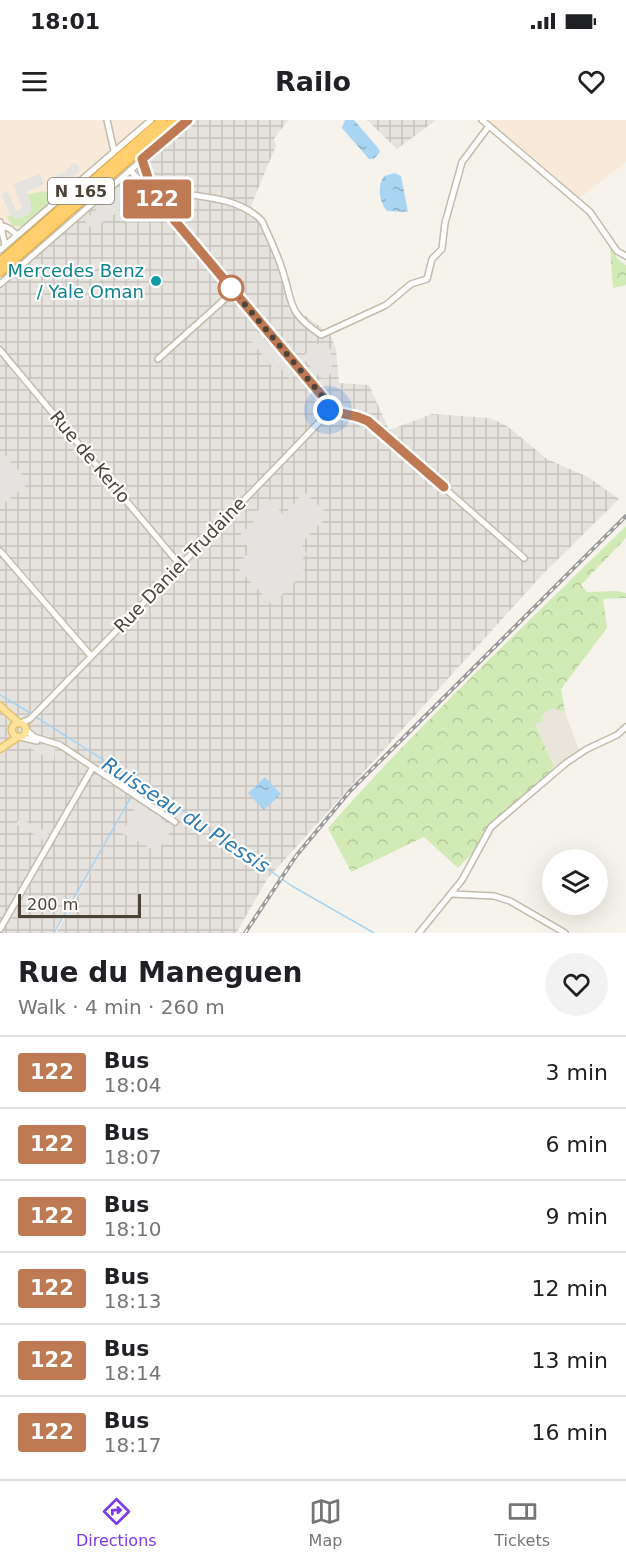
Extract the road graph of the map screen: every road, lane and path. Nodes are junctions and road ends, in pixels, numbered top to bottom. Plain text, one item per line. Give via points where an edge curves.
1 (107, 120) edge
2 (151, 120) edge
3 (162, 120) edge
4 (174, 120) edge
5 (188, 120) edge
6 (482, 120) edge
7 (489, 126) junction
8 (114, 151) junction
9 (142, 159) junction
10 (130, 170) junction
11 (154, 196) junction
12 (0, 224) edge
13 (17, 236) junction
14 (5, 245) junction
15 (0, 250) edge
16 (626, 256) edge
17 (0, 262) edge
18 (0, 272) edge
19 (0, 284) edge
20 (234, 291) junction
21 (0, 350) edge
22 (158, 359) dead end
23 (328, 410) junction
24 (0, 551) edge
25 (524, 558) dead end
26 (180, 565) junction
27 (91, 656) junction
28 (0, 708) edge
29 (23, 726) junction
30 (626, 728) edge
31 (13, 729) junction
32 (19, 737) junction
33 (50, 741) junction
34 (1, 748) edge
35 (93, 767) junction
36 (175, 822) dead end
37 (452, 894) junction
38 (0, 929) edge
39 (419, 933) edge
40 (565, 933) edge

1 - 8 street
2 - 8 street
3 - 17 highway, N 165
4 - 18 highway, N 165
5 - 9 street
6 - 7 street
7 - 11 street via 462,162 442,249 432,259 427,279 411,284 386,305 321,335 291,306 282,269 257,216 212,197 171,193
7 - 16 street via 590,212 617,251
8 - 13 street
9 - 10 street
9 - 11 street
10 - 11 street
10 - 19 street
11 - 20 street
12 - 13 street
12 - 14 street
13 - 14 street
14 - 15 street
20 - 22 street
20 - 23 street via 323,397
21 - 26 street, Rue de Kerlo
23 - 25 street via 368,421
23 - 26 street, Rue Daniel Trudaine
24 - 27 street
26 - 27 street, Rue Daniel Trudaine
27 - 29 street, Rue Daniel Trudaine
28 - 29 main road
28 - 31 main road
29 - 31 main road
29 - 32 main road via 25,734
29 - 33 street via 34,737
30 - 37 street via 566,763 491,827
31 - 32 main road
31 - 34 main road
32 - 33 street
32 - 34 main road
33 - 35 street
35 - 36 street
35 - 38 street
37 - 39 street
37 - 40 street via 494,896 510,901

